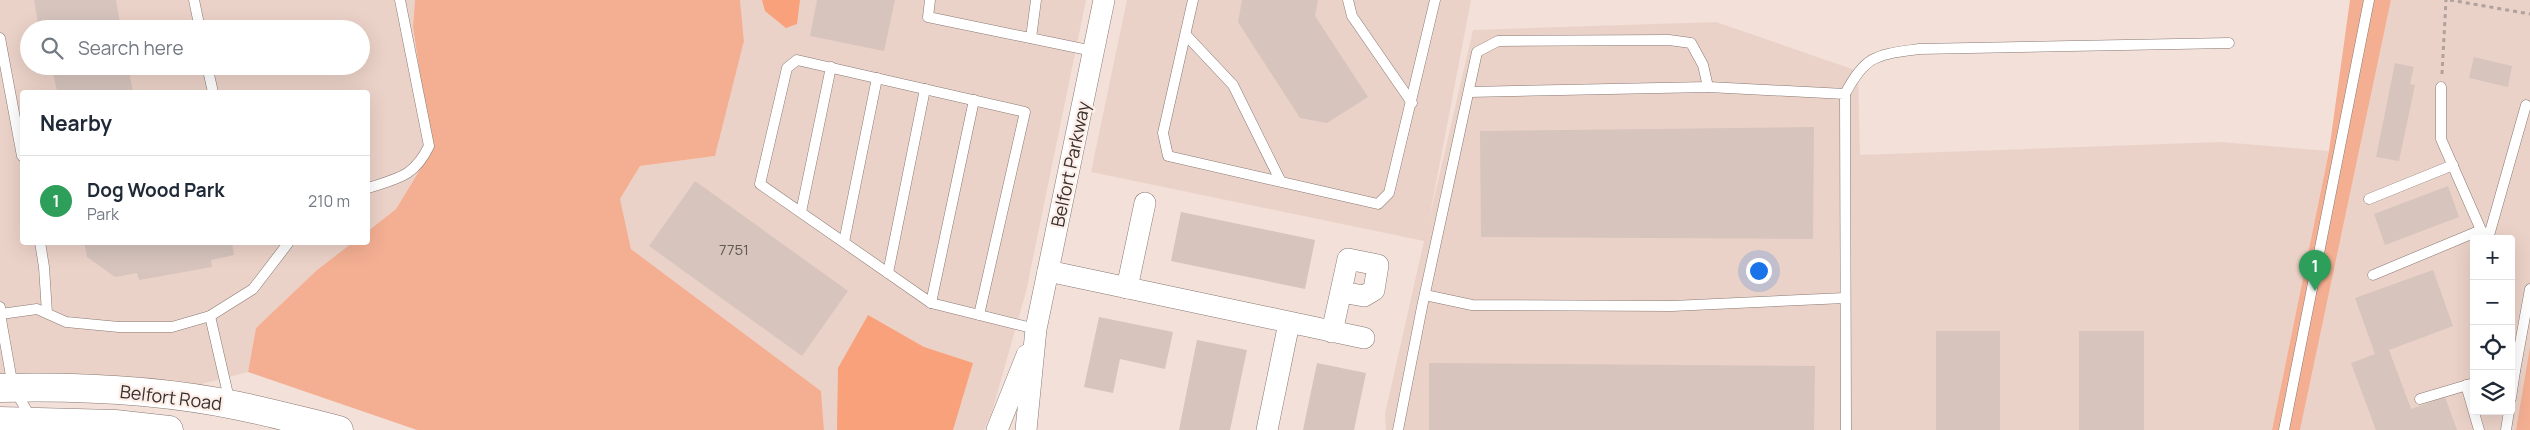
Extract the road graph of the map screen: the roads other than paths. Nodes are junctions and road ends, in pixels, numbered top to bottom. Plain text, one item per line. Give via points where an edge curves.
1 (194, 0) edge
2 (400, 0) edge
3 (930, 0) edge
4 (1036, 0) edge
5 (1104, 0) edge
6 (1193, 0) edge
7 (1348, 0) edge
8 (1435, 0) edge
9 (2369, 0) edge
10 (198, 20) edge
11 (1186, 35) junction
12 (0, 38) edge
13 (1030, 38) junction
14 (2229, 43) dead end
15 (1093, 51) junction
16 (831, 67) junction
17 (209, 75) edge
18 (877, 78) junction
19 (1708, 87) junction
20 (2441, 87) road end
21 (925, 89) junction
22 (213, 90) edge
23 (1469, 92) junction
24 (1845, 94) junction
25 (974, 100) junction
26 (1412, 103) junction
27 (2526, 105) dead end
28 (20, 145) edge
29 (2453, 165) junction
30 (1280, 180) junction
31 (370, 187) edge
32 (2369, 199) dead end
33 (1146, 203) dead end
34 (801, 212) junction
35 (2482, 234) edge
36 (2489, 235) edge
37 (844, 242) junction
38 (40, 245) edge
39 (287, 245) edge
40 (1048, 271) junction
41 (888, 272) junction
42 (2373, 276) dead end
43 (1127, 288) junction
44 (2530, 289) edge
45 (1341, 292) dead end
46 (1424, 295) junction
47 (1845, 298) junction
48 (932, 303) junction
49 (0, 312) edge
50 (47, 314) junction
51 (978, 315) junction
52 (210, 316) junction
53 (1289, 323) junction
54 (1036, 329) junction
55 (1332, 332) junction
56 (1364, 338) dead end
57 (2513, 370) edge
58 (2470, 384) edge
59 (6, 387) edge
60 (2420, 398) dead end
61 (230, 404) junction
62 (2476, 415) edge
63 (2508, 415) edge
64 (0, 421) edge
65 (33, 425) edge
66 (169, 430) edge
67 (339, 430) edge
68 (997, 430) edge
69 (1026, 430) edge
70 (1268, 430) edge
71 (1398, 430) edge
72 (1846, 430) edge
73 (2284, 430) edge
74 (2479, 430) edge
75 (2506, 430) edge

1 - 10 lane
2 - 31 lane via 429,146 421,163 408,175
3 - 13 lane via 928,17
4 - 13 lane
5 - 15 street, Belfort Parkway
6 - 11 lane
7 - 26 lane via 1352,16
8 - 26 lane
9 - 73 lane
11 - 30 lane via 1233,85
11 - 30 lane via 1164,133 1168,156
12 - 28 lane
13 - 15 lane
14 - 24 lane via 1919,48 1877,56 1857,71
15 - 40 street, Belfort Parkway
16 - 18 lane
16 - 34 lane
16 - 34 lane via 797,60 787,68 760,184
17 - 22 lane
18 - 21 lane
18 - 37 lane
19 - 23 lane
19 - 23 lane via 1703,65 1691,44 1670,40 1498,41 1477,52
19 - 24 lane
20 - 29 lane via 2441,139
21 - 25 lane
21 - 41 lane
23 - 46 lane
24 - 47 lane
25 - 48 lane
25 - 51 lane via 1025,112
26 - 30 lane via 1389,193 1378,204
27 - 36 lane
29 - 32 lane
29 - 35 lane
33 - 43 street
34 - 37 lane
35 - 42 lane
37 - 41 lane
38 - 50 lane
39 - 52 lane via 253,289
40 - 43 street
40 - 54 street, Belfort Parkway
41 - 48 lane
43 - 53 street
44 - 57 lane
45 - 55 street
46 - 47 lane via 1472,305 1662,306
46 - 71 lane
47 - 72 lane
48 - 51 lane
49 - 50 lane via 37,309
49 - 59 lane
50 - 52 lane via 66,322 119,327 172,327
51 - 54 lane
52 - 61 lane
53 - 55 street
53 - 70 street
54 - 68 street, Belfort Parkway
54 - 69 street, Belfort Parkway
55 - 56 street
58 - 60 lane
59 - 61 street, Belfort Road via 117,391
59 - 65 lane
61 - 67 street, Belfort Road
62 - 74 lane
63 - 75 lane
64 - 65 street, Belfort Road
65 - 66 street, Belfort Road via 115,424

